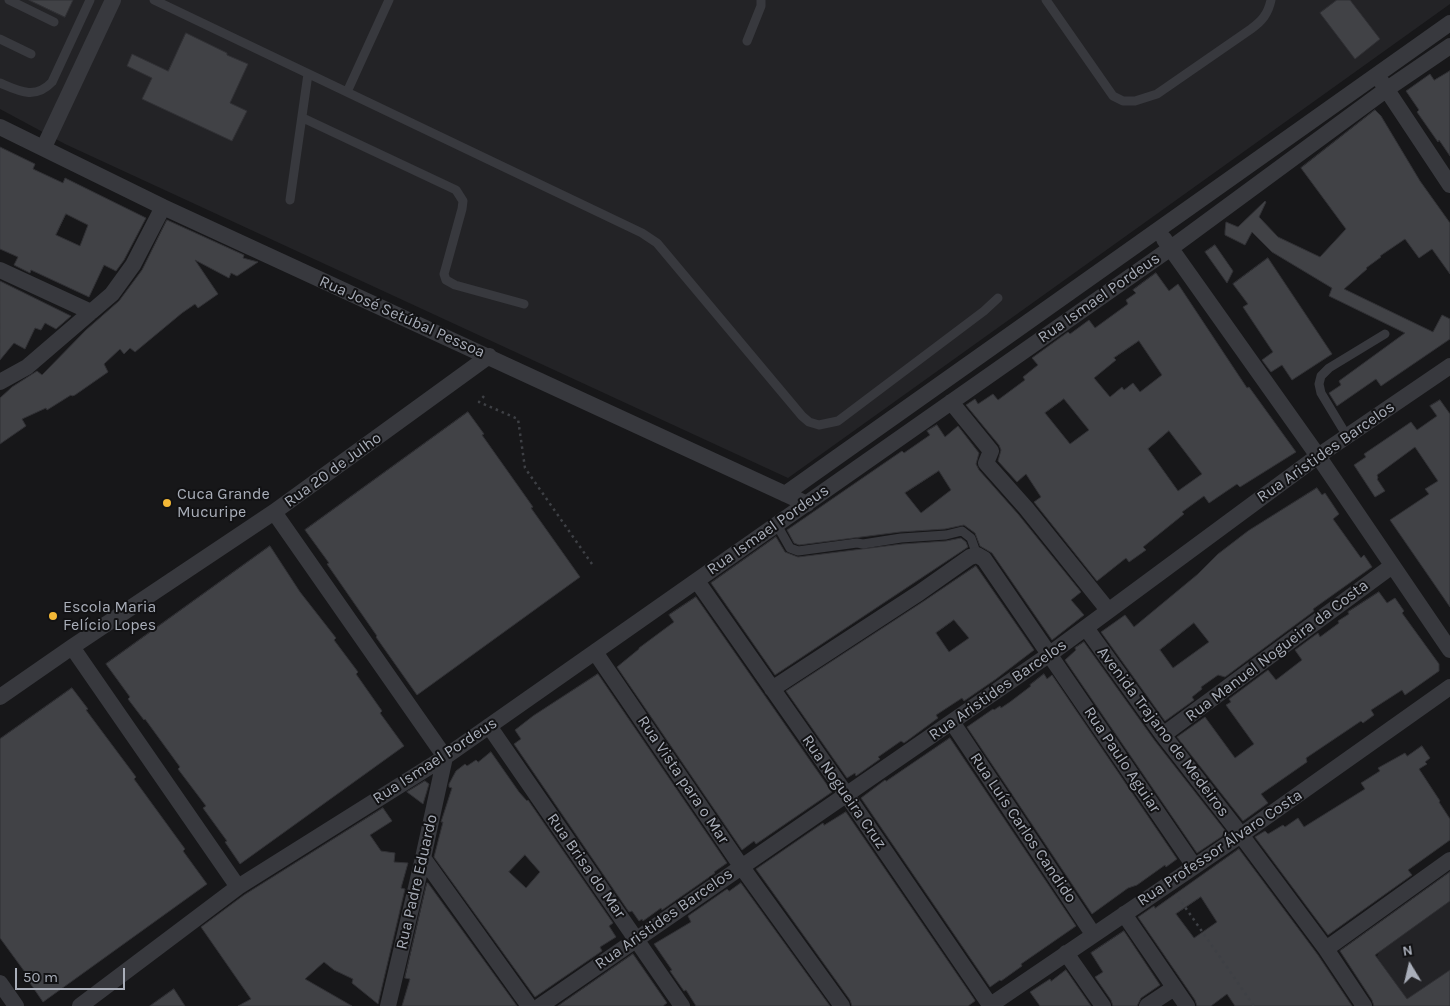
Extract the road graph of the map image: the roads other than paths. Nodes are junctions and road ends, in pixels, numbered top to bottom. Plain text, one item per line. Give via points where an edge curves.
1 (8, 0) edge
2 (90, 0) edge
3 (113, 0) edge
4 (154, 0) edge
5 (389, 0) edge
6 (762, 0) edge
7 (1046, 0) edge
8 (1271, 0) edge
9 (54, 22) dead end
10 (1450, 23) edge
11 (0, 39) edge
12 (747, 41) dead end
13 (1450, 46) edge
14 (31, 54) dead end
15 (308, 74) junction
16 (1377, 76) junction
17 (0, 83) edge
18 (1387, 89) junction
19 (347, 92) junction
20 (303, 118) junction
21 (0, 127) edge
22 (44, 147) junction
23 (1450, 186) edge
24 (290, 200) dead end
25 (163, 207) junction
26 (1158, 230) junction
27 (1171, 248) junction
28 (0, 270) edge
29 (998, 298) dead end
30 (524, 304) dead end
31 (91, 312) junction
32 (1385, 334) dead end
33 (489, 356) junction
34 (1450, 366) edge
35 (0, 382) edge
36 (951, 402) junction
37 (1347, 436) junction
38 (1318, 456) junction
39 (785, 494) junction
40 (807, 504) junction
41 (274, 512) junction
42 (777, 525) junction
43 (977, 555) junction
44 (1392, 566) junction
45 (696, 581) junction
46 (1108, 610) junction
47 (1086, 628) junction
48 (72, 647) junction
49 (1450, 650) edge
50 (595, 652) junction
51 (1050, 654) junction
52 (1450, 687) edge
53 (772, 689) junction
54 (0, 697) edge
55 (952, 722) junction
56 (489, 726) junction
57 (1163, 735) junction
58 (445, 757) junction
59 (846, 794) junction
60 (1241, 835) junction
61 (423, 858) junction
62 (1450, 860) edge
63 (742, 866) junction
64 (1194, 866) junction
65 (238, 887) junction
66 (1124, 914) junction
67 (1093, 934) junction
68 (636, 938) junction
69 (1326, 948) junction
70 (1066, 953) junction
71 (0, 983) edge
72 (1174, 988) junction
73 (16, 1006) edge
74 (80, 1006) edge
75 (388, 1006) edge
76 (529, 1006) edge
77 (540, 1006) edge
78 (682, 1006) edge
79 (842, 1006) edge
80 (990, 1006) edge
81 (1103, 1006) edge
82 (1147, 1006) edge
83 (1187, 1006) edge
84 (1364, 1006) edge

1 - 9 lane
2 - 17 lane via 46,89 23,92
3 - 22 street
4 - 15 lane
5 - 19 lane
6 - 12 lane
7 - 8 lane via 1113,96 1135,102 1157,94 1263,20
10 - 16 street, Rua Ismael Pordeus
11 - 14 lane
13 - 18 street, Rua Ismael Pordeus
15 - 19 lane
15 - 20 lane
16 - 18 street
16 - 26 street, Rua Ismael Pordeus
18 - 23 street
18 - 27 street, Rua Ismael Pordeus
19 - 29 lane via 657,243 802,416 814,424 829,424 846,416
20 - 24 lane
20 - 30 lane via 456,190 463,201 444,274 446,280
21 - 22 street, Rua José Setúbal Pessoa
22 - 25 street, Rua José Setúbal Pessoa
25 - 31 street via 120,285
25 - 33 street, Rua José Setúbal Pessoa
26 - 27 street
26 - 39 street, Rua Ismael Pordeus
27 - 36 street, Rua Ismael Pordeus
27 - 38 street
28 - 31 street
31 - 35 street via 27,367
32 - 37 lane via 1321,376 1321,393
33 - 39 street, Rua José Setúbal Pessoa
33 - 41 street, Rua 20 de Julho
34 - 37 street, Rua Aristides Barcelos
36 - 40 street, Rua Ismael Pordeus
36 - 46 street via 991,450 986,463
37 - 38 street, Rua Aristides Barcelos
38 - 44 street
38 - 46 street, Rua Aristides Barcelos
39 - 40 street, Rua José Setúbal Pessoa
40 - 42 street, Rua Ismael Pordeus
41 - 48 street, Rua 20 de Julho
41 - 58 street
42 - 43 lane via 790,548 798,551 962,531 971,538
42 - 45 street, Rua Ismael Pordeus
43 - 51 street, Rua Paulo Aguiar via 984,559
43 - 53 street
44 - 49 street
44 - 57 street, Rua Manuel Nogueira da Costa
45 - 50 street, Rua Ismael Pordeus
45 - 53 street, Rua Nogueira Cruz
46 - 47 street, Rua Aristides Barcelos
47 - 51 street, Rua Aristides Barcelos
47 - 57 street, Avenida Trajano de Medeiros
48 - 54 street, Rua 20 de Julho
48 - 65 street
50 - 56 street, Rua Ismael Pordeus
50 - 63 street, Rua Vista para o Mar
51 - 55 street, Rua Aristides Barcelos
51 - 64 street, Rua Paulo Aguiar
52 - 60 street, Rua Professor Álvaro Costa
53 - 59 street, Rua Nogueira Cruz
55 - 59 street, Rua Aristides Barcelos
55 - 67 street, Rua Luís Carlos Candido
56 - 58 street, Rua Ismael Pordeus
56 - 68 street, Rua Brisa do Mar
57 - 60 street, Avenida Trajano de Medeiros
58 - 61 street, Rua Padre Eduardo
58 - 65 street, Rua Ismael Pordeus
59 - 63 street, Rua Aristides Barcelos
59 - 80 street, Rua Nogueira Cruz
60 - 64 street, Rua Professor Álvaro Costa
60 - 69 street, Avenida Trajano de Medeiros
61 - 75 street, Rua Padre Eduardo
61 - 76 street
62 - 69 street
63 - 68 street, Rua Aristides Barcelos
63 - 79 street, Rua Vista para o Mar
64 - 66 street, Rua Professor Álvaro Costa
65 - 74 street, Rua Ismael Pordeus
66 - 67 street, Rua Professor Álvaro Costa
66 - 72 street
67 - 70 street, Rua Professor Álvaro Costa
68 - 77 street, Rua Aristides Barcelos
68 - 78 street, Rua Brisa do Mar
69 - 84 street, Avenida Trajano de Medeiros
70 - 80 street, Rua Professor Álvaro Costa
70 - 81 street
71 - 73 street
72 - 82 street
72 - 83 street

